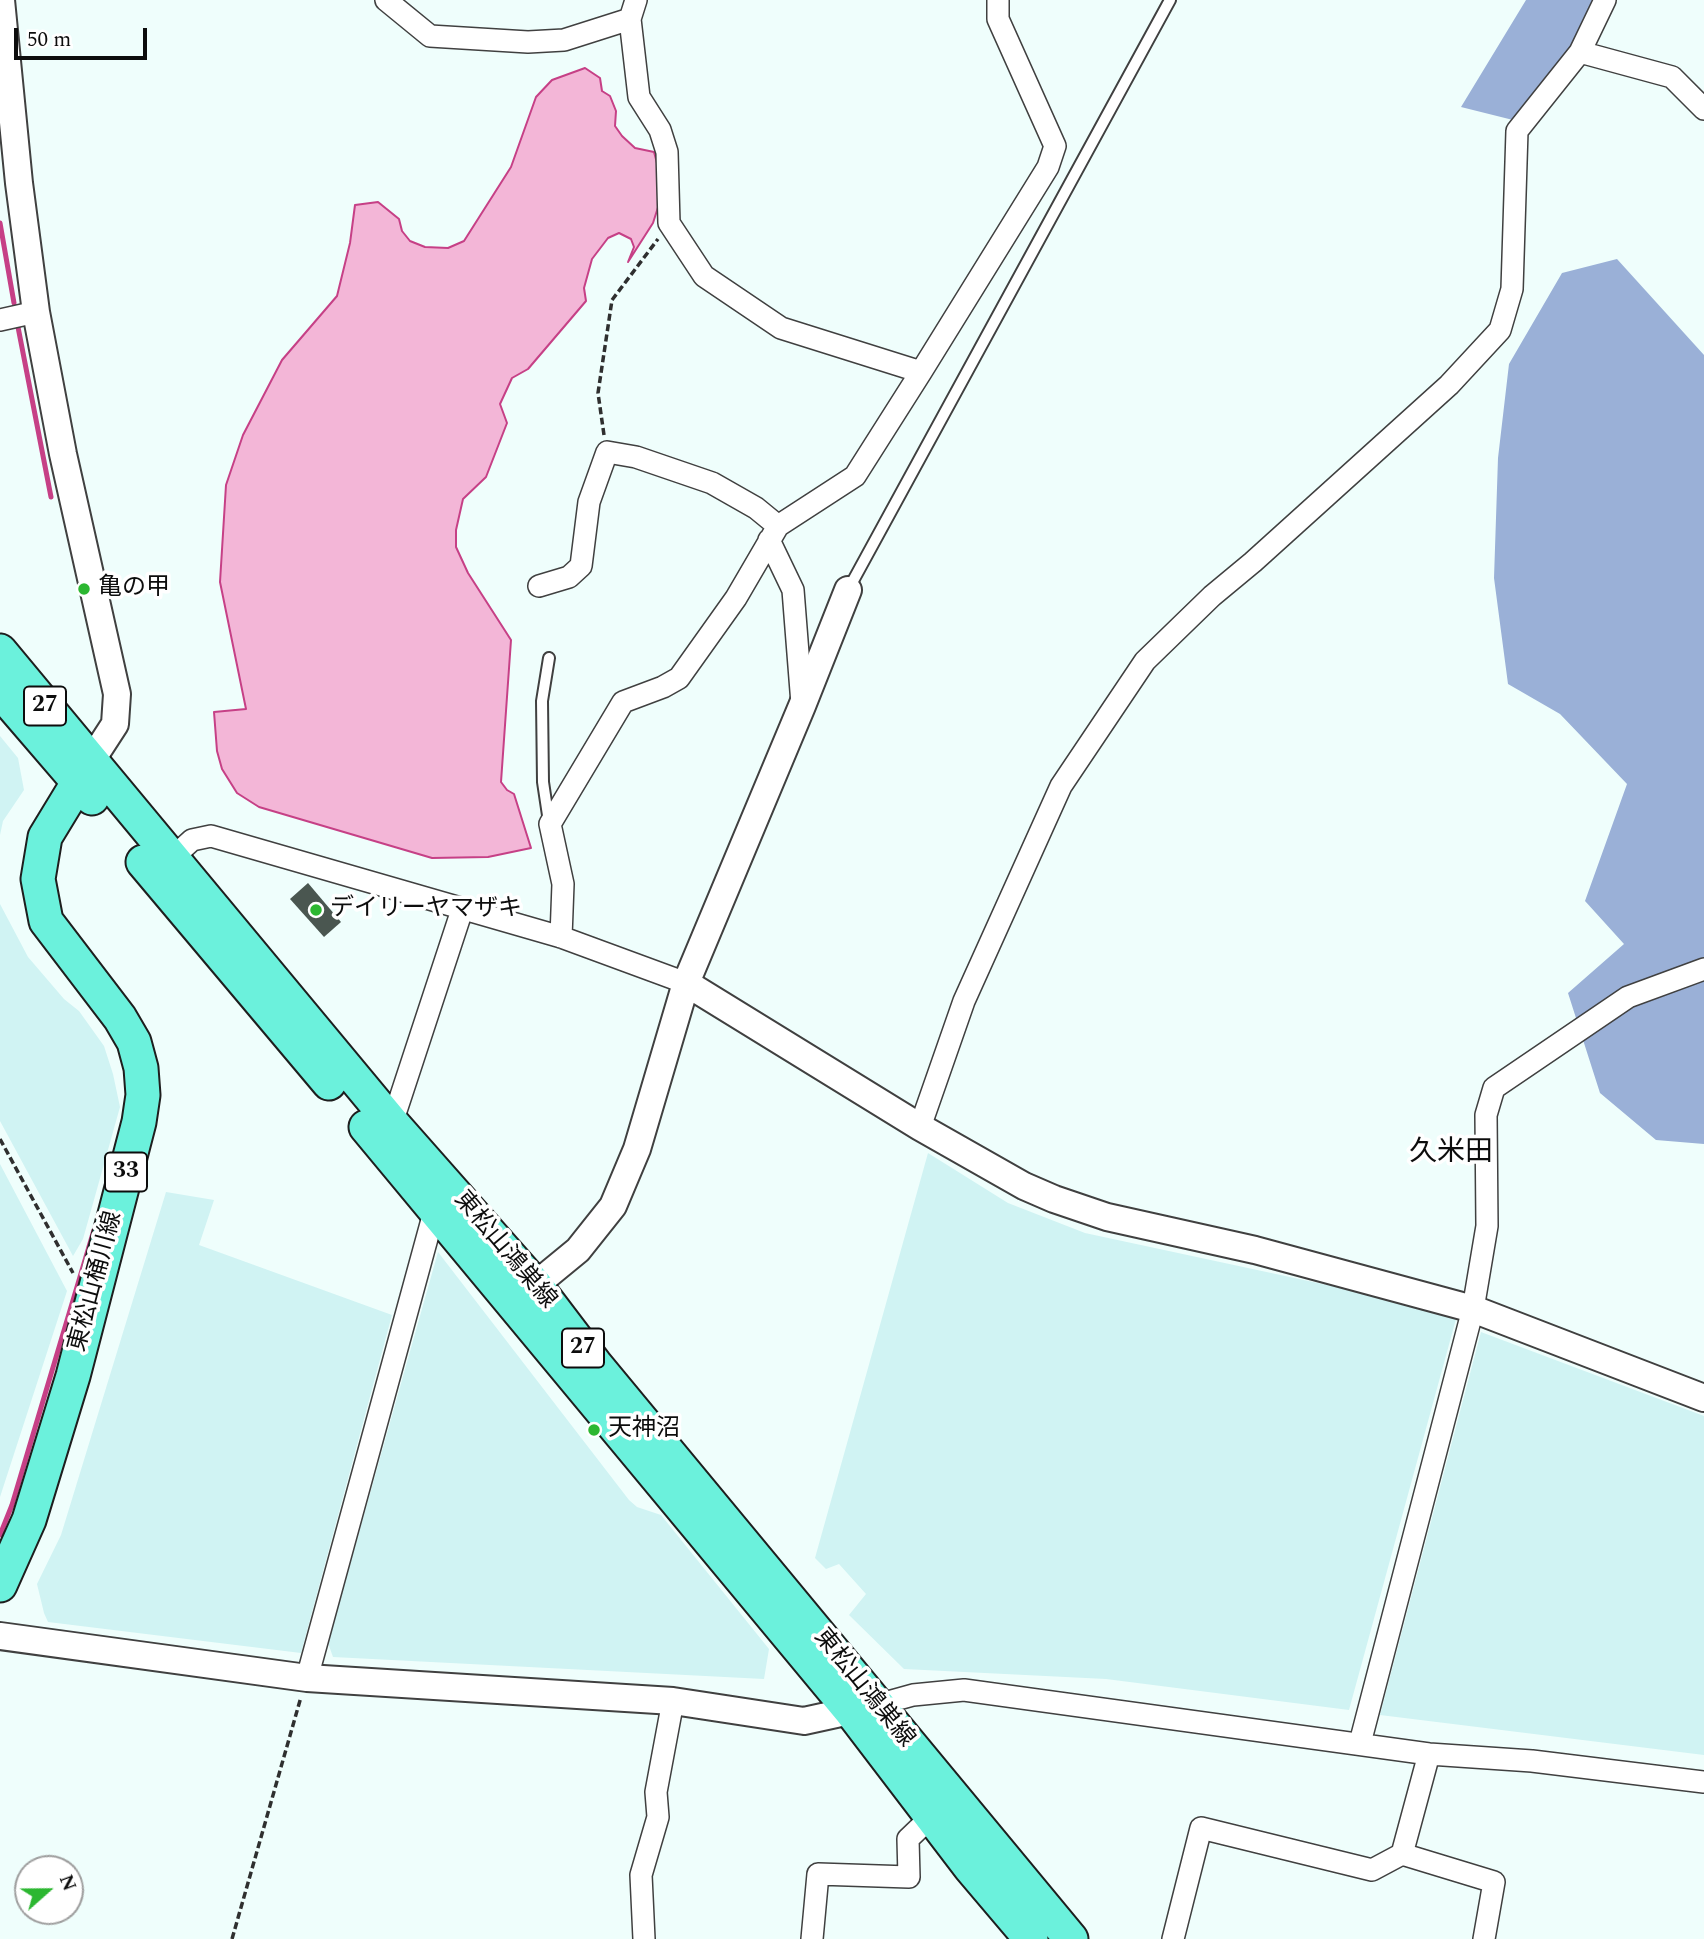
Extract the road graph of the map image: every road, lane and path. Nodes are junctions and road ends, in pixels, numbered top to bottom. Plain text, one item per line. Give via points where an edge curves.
1 (1, 0) edge
2 (386, 0) edge
3 (998, 0) edge
4 (1170, 0) edge
5 (1605, 0) edge
6 (633, 10) edge
7 (1580, 52) junction
8 (1702, 101) edge
9 (669, 223) junction
10 (36, 312) junction
11 (0, 320) edge
12 (921, 372) junction
13 (607, 452) junction
14 (773, 533) junction
15 (540, 586) dead end
16 (848, 590) joint
17 (0, 651) edge
18 (549, 658) dead end
19 (0, 691) edge
20 (802, 706) junction
21 (84, 771) junction
22 (550, 824) junction
23 (171, 859) junction
24 (463, 910) junction
25 (561, 937) junction
26 (1704, 969) edge
27 (686, 984) junction
28 (392, 1123) junction
29 (920, 1127) junction
30 (0, 1139) edge
31 (435, 1209) junction
32 (97, 1284) junction
33 (524, 1294) junction
34 (1473, 1309) junction
35 (1704, 1398) edge
36 (0, 1585) edge
37 (0, 1636) edge
38 (306, 1678) junction
39 (673, 1702) junction
40 (864, 1708) junction
41 (1360, 1743) junction
42 (1429, 1754) junction
43 (1704, 1782) edge
44 (932, 1816) junction
45 (1402, 1854) junction
46 (232, 1939) edge
47 (644, 1939) edge
48 (812, 1939) edge
49 (1031, 1939) edge
50 (1072, 1939) edge
51 (1173, 1939) edge
52 (1484, 1939) edge

1 - 10 street
2 - 6 street via 430,36 528,42 565,40
3 - 12 street via 998,19 1055,146 1048,167
4 - 16 lane
5 - 7 street
6 - 9 street via 639,97 660,130 667,152
7 - 8 street via 1672,77
7 - 29 street via 1517,131 1512,289 1500,330 1449,385 1145,661 1061,786 964,1001
9 - 12 street via 704,276 781,328
9 - 13 path via 612,300 598,393
10 - 11 street
10 - 21 street via 117,694 115,724
12 - 14 street via 855,475
13 - 14 street via 712,483 756,508
13 - 15 street via 589,502 581,566 569,577
14 - 20 street via 793,590
14 - 22 street via 736,598 679,678 623,702
16 - 20 street
17 - 21 main road, 27
18 - 22 lane via 542,701 543,782
19 - 21 main road, 27
20 - 27 street
21 - 23 main road, 東松山鴻巣線 / 27
21 - 31 main road, 東松山鴻巣線 / 27 via 221,956
21 - 32 main road, 東松山桶川線 / 33 via 45,837 38,879 46,921 134,1042 143,1094
22 - 25 street via 563,884
23 - 24 street via 192,839 211,836
23 - 28 main road, 東松山鴻巣線 / 27
24 - 25 street
24 - 28 street
25 - 27 street
26 - 34 street via 1628,997 1494,1088 1486,1115 1487,1226
27 - 29 street
27 - 33 street via 637,1149 613,1206 578,1250
28 - 33 main road, 東松山鴻巣線 / 27
29 - 34 street via 1024,1186 1107,1217 1255,1250
30 - 32 path via 73,1274
31 - 33 main road, 東松山鴻巣線 / 27
31 - 38 street
32 - 36 main road, 東松山桶川線 / 33 via 29,1520
33 - 40 main road, 東松山鴻巣線 / 27 via 595,1364
34 - 35 street
34 - 41 street
37 - 38 street
38 - 39 street
38 - 46 path
39 - 40 street via 804,1721
39 - 47 street via 656,1792 658,1817 641,1874
40 - 41 street via 914,1695 964,1690
40 - 44 main road, 東松山鴻巣線 / 27
40 - 50 main road, 東松山鴻巣線 / 27
41 - 42 street
42 - 43 street
42 - 45 street
44 - 48 street via 908,1839 909,1877 818,1874
44 - 49 main road, 東松山鴻巣線 / 27
45 - 51 street via 1372,1870 1201,1828
45 - 52 street via 1494,1882

